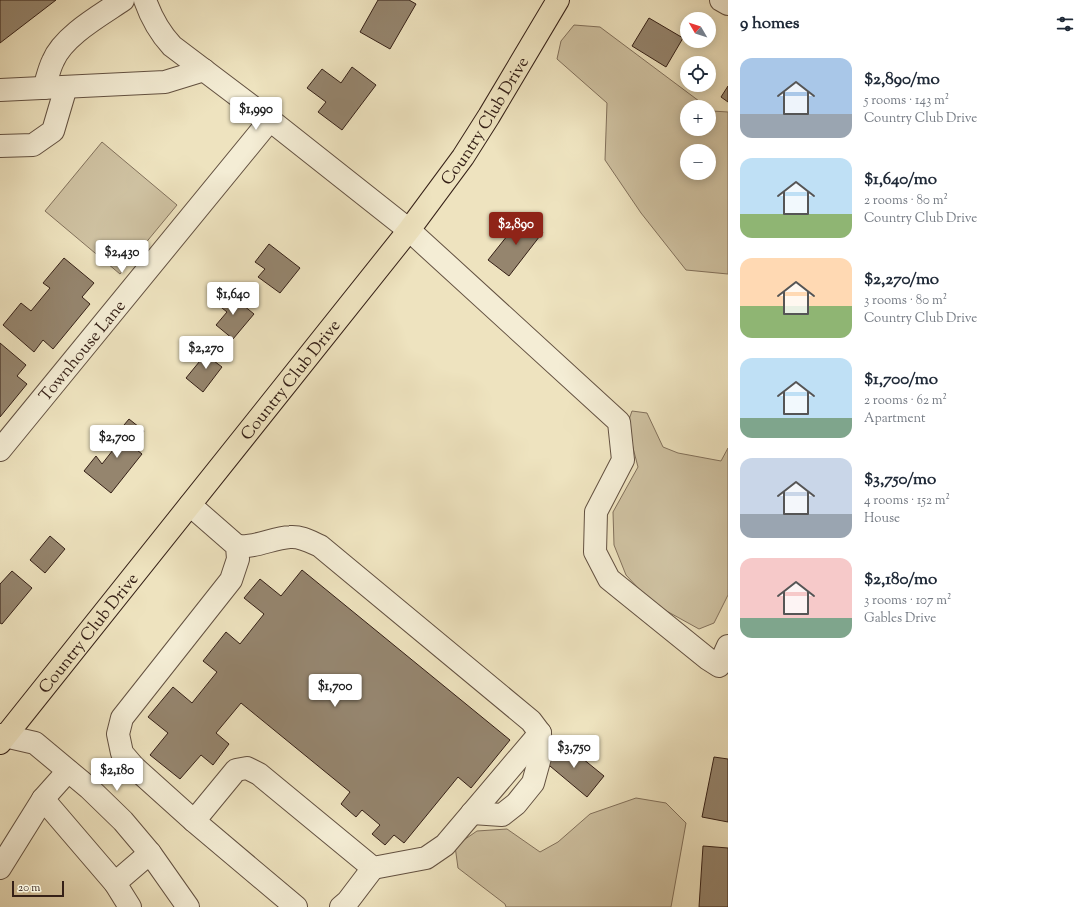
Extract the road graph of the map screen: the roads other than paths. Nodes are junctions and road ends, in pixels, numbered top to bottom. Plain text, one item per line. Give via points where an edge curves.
1 (123, 0) edge
2 (144, 0) edge
3 (558, 0) edge
4 (721, 0) edge
5 (728, 4) edge
6 (204, 70) junction
7 (66, 87) junction
8 (44, 88) junction
9 (0, 90) edge
10 (270, 120) junction
11 (0, 146) edge
12 (409, 230) junction
13 (0, 450) edge
14 (190, 504) junction
15 (237, 546) junction
16 (728, 646) edge
17 (724, 669) edge
18 (2, 738) edge
19 (68, 771) junction
20 (43, 799) junction
21 (194, 821) junction
22 (150, 853) junction
23 (0, 868) edge
24 (374, 868) junction
25 (115, 883) junction
26 (130, 907) edge
27 (188, 907) edge
28 (296, 907) edge
29 (341, 907) edge

1 - 8 street via 64,42 53,60
2 - 6 street via 164,37
3 - 12 main road, Country Club Drive via 485,122
4 - 5 street
6 - 7 street via 165,82
6 - 10 street
7 - 8 street
7 - 11 street via 54,131 33,145
8 - 9 street
10 - 12 street
10 - 13 street, Townhouse Lane
12 - 14 main road, Country Club Drive
12 - 17 street via 619,422 623,460 596,512 595,552 609,579
14 - 15 street
14 - 18 main road, Country Club Drive
15 - 21 street via 238,559 231,580 122,718 118,734 122,753
15 - 24 street via 248,547 291,536 307,539 320,546 531,721 540,733 445,845 426,858
16 - 17 street
18 - 19 street via 35,743
19 - 20 street
19 - 22 street via 118,817
20 - 23 street
20 - 25 street
21 - 24 street via 236,770 247,768 259,774
21 - 28 street
22 - 25 street
22 - 27 street
24 - 29 street via 348,902
25 - 26 street

